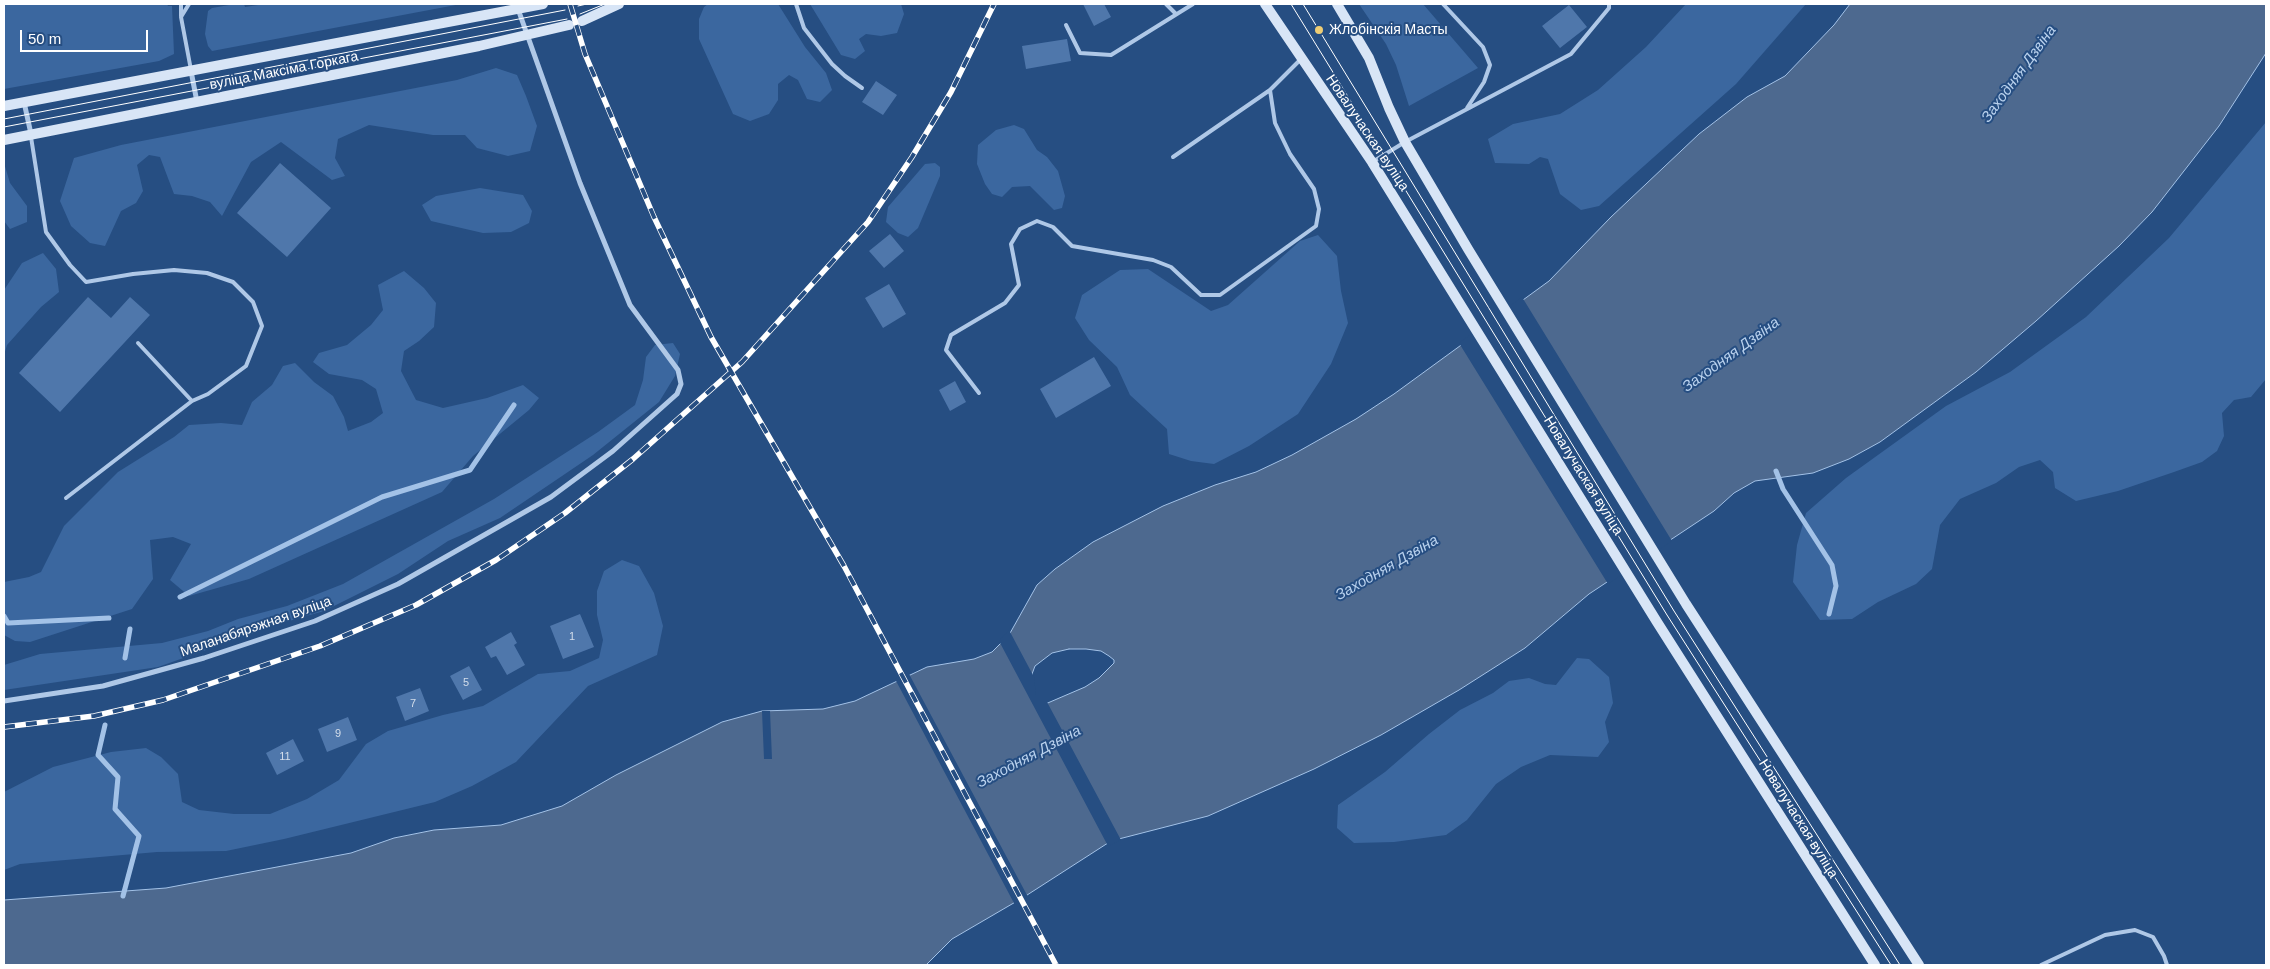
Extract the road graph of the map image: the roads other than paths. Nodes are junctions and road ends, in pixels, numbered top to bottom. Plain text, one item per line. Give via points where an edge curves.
1 (180, 4) edge
2 (189, 4) edge
3 (543, 4) edge
4 (619, 4) edge
5 (796, 4) edge
6 (1166, 4) edge
7 (1193, 4) edge
8 (1264, 4) edge
9 (1337, 4) edge
10 (1443, 4) edge
11 (1609, 4) edge
12 (518, 9) junction
13 (1175, 13) junction
14 (181, 16) junction
15 (582, 21) dead end
16 (569, 25) dead end
17 (1066, 25) dead end
18 (527, 36) junction
19 (1301, 59) junction
20 (190, 70) junction
21 (862, 88) dead end
22 (1270, 90) junction
23 (24, 101) junction
24 (197, 102) junction
25 (4, 106) edge
26 (1466, 110) junction
27 (31, 134) junction
28 (4, 140) edge
29 (1405, 142) junction
30 (1173, 158) dead end
31 (1372, 162) junction
32 (138, 344) dead end
33 (980, 392) dead end
34 (192, 401) junction
35 (66, 498) dead end
36 (4, 701) edge
37 (1875, 965) edge
38 (1919, 965) edge
39 (2041, 965) edge
40 (2167, 965) edge

1 - 14 lane
2 - 14 lane
3 - 12 main road, вуліца Максіма Горкага
4 - 15 main road
5 - 21 lane via 809,35 838,70
6 - 13 lane
7 - 13 lane
8 - 19 main road, Новалучаская вуліца
9 - 29 main road, Новалучаская вуліца via 1369,58
10 - 26 lane via 1482,47 1490,65 1484,82
11 - 26 lane via 1571,54
12 - 18 street, Маланабярэжная вуліца
12 - 20 main road, вуліца Максіма Горкага
13 - 17 lane via 1111,54 1080,53
14 - 20 lane
16 - 18 main road, вуліца Максіма Горкага
18 - 24 main road, вуліца Максіма Горкага
18 - 36 street, Маланабярэжная вуліца via 580,183 630,305 678,370 681,384 677,394 613,451 551,497 406,580 315,621 204,658 103,686
19 - 22 lane
19 - 31 main road, Новалучаская вуліца
20 - 23 main road, вуліца Максіма Горкага
20 - 24 street
22 - 30 lane
22 - 33 lane via 1275,123 1290,154 1314,189 1320,209 1316,226 1220,295 1201,295 1171,267 1153,260 1072,246 1053,227 1037,221 1020,229 1011,244 1019,285 1005,303 951,335 946,350
23 - 25 main road, вуліца Максіма Горкага
23 - 27 street
24 - 27 main road, вуліца Максіма Горкага
26 - 29 lane
27 - 28 main road, вуліца Максіма Горкага
27 - 34 lane via 46,232 86,282 174,270 207,273 233,282 252,302 262,326 246,366 208,394
29 - 31 lane
29 - 38 main road, Новалучаская вуліца via 1686,604
31 - 37 main road, Новалучаская вуліца via 1657,622
32 - 34 lane
34 - 35 lane
39 - 40 lane via 2105,935 2135,930 2153,937

